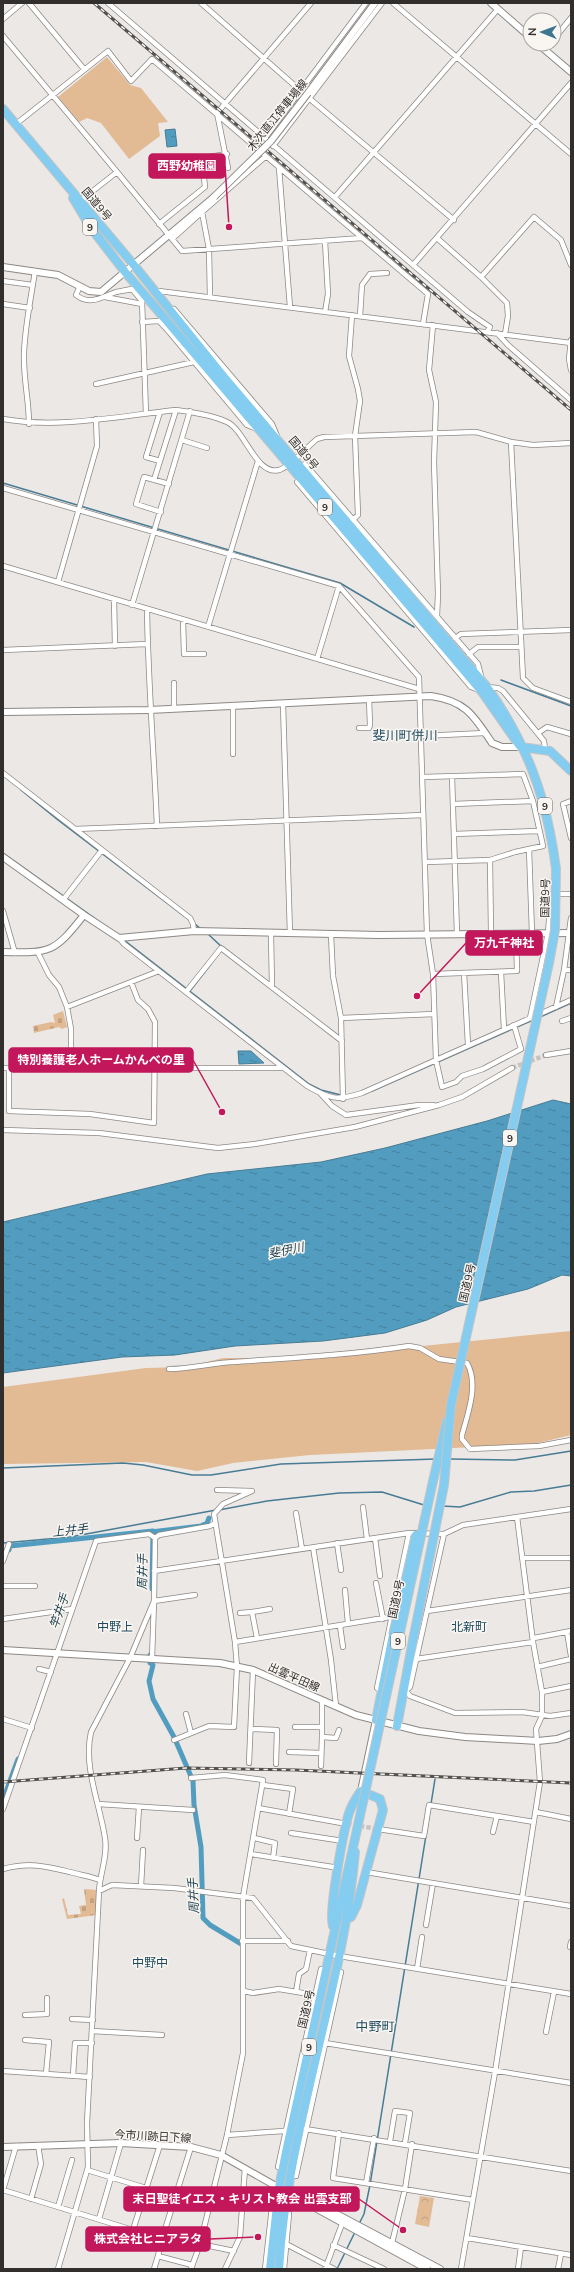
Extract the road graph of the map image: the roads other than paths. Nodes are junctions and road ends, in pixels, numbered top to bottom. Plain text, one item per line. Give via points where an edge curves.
1 (22, 3) edge
2 (29, 3) edge
3 (108, 3) edge
4 (201, 3) edge
5 (311, 3) edge
6 (366, 3) edge
7 (375, 3) edge
8 (382, 3) edge
9 (393, 3) edge
10 (491, 3) edge
11 (498, 9) junction
12 (571, 18) edge
13 (3, 19) edge
14 (562, 29) edge
15 (522, 30) edge
16 (3, 36) edge
17 (547, 52) edge
18 (456, 56) junction
19 (264, 58) junction
20 (84, 69) junction
21 (571, 72) edge
22 (571, 83) edge
23 (302, 91) junction
24 (52, 94) junction
25 (309, 96) junction
26 (226, 104) junction
27 (3, 110) edge
28 (217, 113) junction
29 (16, 124) junction
30 (537, 124) junction
31 (265, 138) junction
32 (273, 146) junction
33 (375, 152) junction
34 (227, 154) junction
35 (571, 154) edge
36 (265, 157) junction
37 (228, 168) dead end
38 (279, 168) junction
39 (117, 172) junction
40 (62, 178) junction
41 (334, 197) junction
42 (80, 201) junction
43 (202, 212) junction
44 (454, 220) junction
45 (160, 224) junction
46 (170, 237) junction
47 (362, 238) junction
48 (438, 239) junction
49 (325, 242) junction
50 (285, 245) junction
51 (209, 249) junction
52 (133, 264) junction
53 (414, 265) junction
54 (571, 265) edge
55 (3, 267) edge
56 (35, 271) junction
57 (125, 272) junction
58 (387, 273) dead end
59 (481, 277) junction
60 (3, 281) edge
61 (33, 285) junction
62 (80, 286) junction
63 (156, 290) junction
64 (210, 296) junction
65 (105, 297) junction
66 (3, 304) edge
67 (142, 304) junction
68 (290, 307) junction
69 (30, 308) junction
70 (325, 312) junction
71 (352, 315) junction
72 (360, 316) junction
73 (142, 322) junction
74 (170, 324) junction
75 (423, 324) junction
76 (433, 325) junction
77 (487, 332) junction
78 (170, 333) junction
79 (497, 333) junction
80 (505, 334) junction
81 (571, 342) edge
82 (194, 362) junction
83 (571, 370) edge
84 (144, 374) junction
85 (210, 380) junction
86 (223, 380) junction
87 (237, 383) junction
88 (96, 384) dead end
89 (571, 400) edge
90 (176, 410) junction
91 (160, 412) junction
92 (190, 412) junction
93 (146, 414) junction
94 (3, 419) edge
95 (96, 419) junction
96 (29, 424) junction
97 (259, 430) junction
98 (434, 433) junction
99 (355, 436) junction
100 (278, 439) junction
101 (182, 440) junction
102 (511, 442) junction
103 (571, 443) edge
104 (207, 448) dead end
105 (294, 459) junction
106 (160, 461) junction
107 (258, 461) junction
108 (288, 464) junction
109 (305, 464) dead end
110 (154, 480) junction
111 (313, 481) junction
112 (296, 482) dead end
113 (169, 484) junction
114 (326, 487) junction
115 (3, 488) edge
116 (310, 489) junction
117 (311, 499) junction
118 (78, 509) junction
119 (161, 512) junction
120 (353, 520) junction
121 (356, 531) junction
122 (156, 532) junction
123 (368, 537) junction
124 (347, 541) junction
125 (359, 546) junction
126 (229, 554) junction
127 (3, 566) edge
128 (396, 578) junction
129 (58, 582) junction
130 (407, 582) junction
131 (339, 586) junction
132 (391, 593) junction
133 (404, 598) junction
134 (114, 599) junction
135 (132, 605) junction
136 (146, 610) junction
137 (434, 617) junction
138 (183, 620) junction
139 (208, 627) junction
140 (571, 630) edge
141 (520, 632) junction
142 (455, 638) junction
143 (433, 642) junction
144 (147, 644) junction
145 (115, 646) junction
146 (520, 646) junction
147 (444, 647) junction
148 (3, 650) edge
149 (204, 654) dead end
150 (469, 654) junction
151 (317, 659) junction
152 (174, 683) dead end
153 (484, 686) junction
154 (419, 689) junction
155 (420, 696) junction
156 (369, 698) junction
157 (571, 702) edge
158 (283, 704) junction
159 (232, 705) junction
160 (174, 708) junction
161 (149, 710) junction
162 (3, 712) edge
163 (359, 728) dead end
164 (485, 733) junction
165 (538, 733) junction
166 (571, 734) edge
167 (421, 736) junction
168 (521, 747) junction
169 (545, 748) junction
170 (233, 754) dead end
171 (571, 771) edge
172 (3, 773) edge
173 (452, 776) junction
174 (422, 777) junction
175 (532, 801) junction
176 (571, 801) edge
177 (453, 804) junction
178 (424, 816) junction
179 (286, 821) junction
180 (157, 826) junction
181 (75, 829) junction
182 (540, 830) junction
183 (454, 834) junction
184 (571, 838) edge
185 (529, 849) junction
186 (102, 850) junction
187 (3, 857) edge
188 (490, 860) junction
189 (455, 861) junction
190 (426, 862) junction
191 (571, 894) edge
192 (63, 900) junction
193 (3, 911) edge
194 (84, 915) junction
195 (571, 918) edge
196 (194, 932) junction
197 (532, 933) junction
198 (548, 933) junction
199 (570, 933) edge
200 (271, 934) junction
201 (290, 934) junction
202 (427, 934) junction
203 (457, 934) junction
204 (491, 934) junction
205 (516, 934) junction
206 (331, 935) junction
207 (119, 938) junction
208 (3, 952) edge
209 (15, 953) junction
210 (38, 953) junction
211 (564, 970) junction
212 (571, 970) edge
213 (159, 971) junction
214 (502, 972) junction
215 (464, 973) junction
216 (433, 974) junction
217 (131, 982) junction
218 (272, 987) junction
219 (186, 992) junction
220 (571, 1000) edge
221 (67, 1007) junction
222 (556, 1007) junction
223 (434, 1014) junction
224 (341, 1018) junction
225 (530, 1018) junction
226 (571, 1018) edge
227 (562, 1022) dead end
228 (514, 1025) junction
229 (504, 1029) junction
230 (342, 1041) junction
231 (468, 1045) junction
232 (571, 1051) edge
233 (546, 1055) tunnel mouth
234 (436, 1060) junction
235 (3, 1068) edge
236 (9, 1068) junction
237 (71, 1068) junction
238 (283, 1068) junction
239 (512, 1068) tunnel mouth
240 (155, 1069) junction
241 (320, 1093) junction
242 (343, 1099) junction
243 (439, 1105) junction
244 (3, 1130) edge
245 (169, 1369) dead end
246 (451, 1405) junction
247 (571, 1440) edge
248 (434, 1481) junction
249 (217, 1490) dead end
250 (363, 1507) dead end
251 (571, 1509) edge
252 (296, 1513) dead end
253 (517, 1517) junction
254 (215, 1523) junction
255 (409, 1533) junction
256 (444, 1534) junction
257 (155, 1538) junction
258 (375, 1538) junction
259 (368, 1539) junction
260 (9, 1544) dead end
261 (337, 1544) junction
262 (313, 1547) junction
263 (302, 1549) junction
264 (522, 1558) junction
265 (571, 1558) edge
266 (222, 1561) junction
267 (3, 1562) edge
268 (341, 1570) dead end
269 (154, 1571) junction
270 (380, 1576) dead end
271 (376, 1583) dead end
272 (3, 1586) edge
273 (35, 1586) dead end
274 (345, 1590) dead end
275 (571, 1590) edge
276 (195, 1595) dead end
277 (528, 1596) junction
278 (154, 1602) junction
279 (72, 1609) junction
280 (270, 1609) dead end
281 (427, 1611) junction
282 (252, 1612) junction
283 (240, 1613) dead end
284 (390, 1618) junction
285 (3, 1619) edge
286 (383, 1619) junction
287 (348, 1624) junction
288 (340, 1626) junction
289 (326, 1628) junction
290 (569, 1631) edge
291 (257, 1638) junction
292 (533, 1640) junction
293 (235, 1642) junction
294 (343, 1647) dead end
295 (3, 1650) edge
296 (57, 1652) junction
297 (571, 1656) edge
298 (130, 1658) junction
299 (152, 1659) junction
300 (416, 1659) junction
301 (571, 1659) edge
302 (237, 1667) junction
303 (537, 1667) junction
304 (39, 1669) dead end
305 (253, 1670) junction
306 (51, 1672) junction
307 (571, 1686) edge
308 (382, 1691) junction
309 (542, 1692) junction
310 (403, 1693) junction
311 (322, 1701) junction
312 (336, 1706) junction
313 (571, 1713) edge
314 (186, 1714) dead end
315 (542, 1716) junction
316 (3, 1719) edge
317 (376, 1720) junction
318 (397, 1726) junction
319 (295, 1727) dead end
320 (322, 1727) junction
321 (32, 1728) junction
322 (251, 1729) junction
323 (339, 1730) dead end
324 (191, 1733) junction
325 (571, 1734) edge
326 (322, 1738) junction
327 (174, 1740) dead end
328 (538, 1741) junction
329 (289, 1752) dead end
330 (321, 1753) junction
331 (249, 1763) dead end
332 (276, 1764) dead end
333 (321, 1766) dead end
334 (191, 1778) dead end
335 (263, 1785) junction
336 (361, 1791) junction
337 (98, 1804) junction
338 (139, 1807) junction
339 (3, 1808) edge
340 (258, 1808) junction
341 (193, 1810) dead end
342 (536, 1812) junction
343 (288, 1814) junction
344 (497, 1816) junction
345 (571, 1818) edge
346 (534, 1822) junction
347 (347, 1824) junction
348 (358, 1826) junction
349 (378, 1829) junction
350 (493, 1832) dead end
351 (291, 1833) dead end
352 (137, 1838) dead end
353 (254, 1838) junction
354 (342, 1841) junction
355 (143, 1850) dead end
356 (250, 1854) junction
357 (273, 1858) junction
358 (339, 1868) junction
359 (3, 1869) edge
360 (366, 1872) junction
361 (100, 1880) junction
362 (433, 1883) junction
363 (141, 1886) junction
364 (99, 1891) junction
365 (243, 1897) junction
366 (521, 1898) junction
367 (571, 1906) edge
368 (346, 1920) junction
369 (426, 1925) dead end
370 (334, 1930) junction
371 (422, 1937) dead end
372 (242, 1941) junction
373 (288, 1942) junction
374 (310, 1950) junction
375 (329, 1954) junction
376 (338, 1956) junction
377 (321, 1969) dead end
378 (417, 1969) junction
379 (340, 1972) dead end
380 (509, 1985) junction
381 (322, 1988) junction
382 (332, 1989) junction
383 (244, 1991) junction
384 (296, 1992) junction
385 (554, 1992) junction
386 (571, 1994) edge
387 (316, 1996) junction
388 (47, 1998) dead end
389 (335, 1998) junction
390 (25, 2015) dead end
391 (72, 2019) dead end
392 (93, 2020) junction
393 (309, 2027) junction
394 (92, 2031) junction
395 (546, 2032) dead end
396 (162, 2035) dead end
397 (25, 2040) dead end
398 (92, 2043) junction
399 (325, 2043) junction
400 (317, 2069) junction
401 (3, 2071) edge
402 (495, 2072) junction
403 (46, 2074) junction
404 (73, 2076) junction
405 (90, 2077) junction
406 (571, 2083) edge
407 (305, 2129) junction
408 (284, 2131) junction
409 (339, 2133) junction
410 (227, 2135) junction
411 (374, 2138) junction
412 (390, 2141) junction
413 (88, 2143) junction
414 (121, 2143) junction
415 (405, 2143) junction
416 (412, 2144) junction
417 (38, 2145) junction
418 (160, 2145) junction
419 (16, 2146) junction
420 (302, 2146) junction
421 (3, 2147) edge
422 (191, 2147) junction
423 (284, 2148) junction
424 (295, 2153) junction
425 (221, 2155) junction
426 (479, 2156) junction
427 (72, 2160) dead end
428 (244, 2168) junction
429 (278, 2168) dead end
430 (87, 2170) junction
431 (571, 2171) edge
432 (296, 2176) dead end
433 (111, 2177) junction
434 (366, 2183) junction
435 (146, 2188) junction
436 (279, 2188) junction
437 (405, 2189) junction
438 (3, 2190) edge
439 (288, 2193) junction
440 (31, 2199) junction
441 (473, 2200) junction
442 (58, 2207) junction
443 (272, 2207) dead end
444 (76, 2212) junction
445 (289, 2214) dead end
446 (99, 2219) junction
447 (342, 2224) junction
448 (283, 2228) junction
449 (271, 2229) junction
450 (133, 2230) junction
451 (287, 2236) junction
452 (466, 2238) junction
453 (162, 2239) junction
454 (392, 2243) junction
455 (200, 2244) junction
456 (286, 2244) junction
457 (333, 2245) junction
458 (521, 2247) junction
459 (234, 2252) junction
460 (561, 2254) junction
461 (571, 2255) edge
462 (158, 2256) junction
463 (192, 2267) edge
464 (325, 2267) edge
465 (425, 2268) edge
466 (58, 2269) edge
467 (154, 2269) edge
468 (225, 2269) edge
469 (265, 2269) edge
470 (270, 2269) edge
471 (279, 2269) edge
472 (284, 2269) edge
473 (334, 2269) edge
474 (384, 2269) edge
475 (440, 2269) edge
476 (461, 2269) edge
477 (518, 2269) edge
478 (558, 2269) edge

1 - 13 street
2 - 20 street
3 - 26 street
4 - 19 street
5 - 19 street
6 - 23 street
7 - 25 street, 木次直江停車場線
8 - 25 street
9 - 18 street
10 - 11 street
11 - 15 street
11 - 18 street
12 - 14 street
16 - 24 street
17 - 21 street
18 - 30 street
18 - 33 street
19 - 23 street
19 - 26 street
20 - 24 street
20 - 28 street via 108,51 131,81 152,59
22 - 30 street
23 - 25 street
23 - 31 street
24 - 29 street
24 - 39 street
25 - 32 street
25 - 33 street
25 - 46 street, 木次直江停車場線, bridge via 272,141
26 - 28 street
26 - 31 street
27 - 29 highway, 国道9号 / 9
28 - 34 street
28 - 36 street
29 - 40 highway, 国道9号 / 9
30 - 35 street
30 - 44 street
31 - 32 street
32 - 41 street
33 - 41 street
33 - 44 street
34 - 37 street
34 - 45 street via 202,158 205,187
36 - 38 street
36 - 43 street
38 - 47 street
38 - 50 street
39 - 42 street
39 - 45 street
40 - 42 highway, 国道9号 / 9
40 - 57 highway, 国道9号 / 9 via 91,228
41 - 53 street
42 - 52 highway, 国道9号 / 9
43 - 46 street
43 - 51 street
44 - 48 street
45 - 46 street
46 - 51 street via 182,251
46 - 52 street, 木次直江停車場線
47 - 49 street
47 - 75 street via 428,294
48 - 53 street
48 - 59 street
49 - 50 street
49 - 70 street via 328,294
50 - 51 street
50 - 68 street
51 - 64 street
52 - 57 street, 木次直江停車場線
52 - 63 highway, 国道9号 / 9
53 - 77 street via 468,312 490,327
54 - 59 street via 560,240 534,216
55 - 56 street
56 - 61 street
56 - 62 street via 58,275
57 - 62 street, 木次直江停車場線 via 101,292 89,291
57 - 74 highway, 国道9号 / 9
58 - 72 street via 370,274 362,285
59 - 80 street via 507,303
60 - 61 street
61 - 69 street
62 - 65 street via 76,295 80,298 89,301
63 - 64 street
63 - 86 highway, 国道9号 / 9
63 - 87 street
64 - 68 street
65 - 67 street
65 - 67 street via 132,289
66 - 69 street
67 - 73 street
68 - 70 street
69 - 96 street via 24,353 24,389 29,403
70 - 71 street
71 - 72 street
71 - 99 street via 349,356 360,401
72 - 75 street
73 - 78 street via 159,321
73 - 84 street
74 - 78 street
74 - 86 highway, 国道9号 / 9
75 - 76 street
76 - 77 street
76 - 98 street via 429,370 436,402
77 - 79 street
78 - 82 street
79 - 80 street
79 - 89 street
80 - 81 street
81 - 83 street
82 - 84 street
82 - 85 street
84 - 88 street
84 - 93 street
85 - 86 street
85 - 97 street via 247,425
86 - 87 street
86 - 97 highway, 国道9号 / 9
86 - 100 highway, 国道9号 / 9
87 - 100 street via 272,424
90 - 91 street
90 - 92 street
90 - 106 street
91 - 93 street
91 - 106 street via 146,457
92 - 101 street
92 - 107 street via 228,422
93 - 95 street
94 - 96 street
95 - 96 street
95 - 118 street via 97,446
97 - 108 highway, 国道9号 / 9
98 - 99 street
98 - 102 street via 476,432
98 - 137 street via 438,594
99 - 105 street via 317,439
99 - 120 street via 358,515
100 - 105 highway, 国道9号 / 9
101 - 104 street
101 - 113 street
102 - 103 street via 533,445
102 - 141 street
105 - 108 street
105 - 111 highway, 国道9号 / 9
106 - 110 street
107 - 108 street via 272,471 280,470
107 - 126 street
108 - 116 highway, 国道9号 / 9
109 - 114 street
110 - 113 street
110 - 119 street via 144,477 136,504
111 - 114 street
111 - 121 highway, 国道9号 / 9
112 - 117 street
113 - 119 street
114 - 120 street
115 - 118 street
116 - 117 street
116 - 125 highway, 国道9号 / 9
117 - 124 street
118 - 122 street
118 - 129 street
119 - 122 street
120 - 123 street
121 - 123 street
121 - 128 highway, 国道9号 / 9
122 - 126 street
122 - 135 street
123 - 130 street
124 - 125 street
124 - 132 street
125 - 133 highway, 国道9号 / 9
126 - 131 street
126 - 139 street
127 - 129 street
128 - 130 street
128 - 137 highway, 国道9号 / 9
129 - 134 street
130 - 137 street
131 - 151 street
131 - 154 street via 419,677
132 - 133 street
132 - 143 street
133 - 147 highway, 国道9号 / 9
134 - 135 street
134 - 145 street
135 - 136 street
136 - 138 street
136 - 144 street
137 - 142 street
137 - 153 highway, 国道9号 / 9
138 - 139 street
138 - 149 street via 184,654
139 - 151 street
140 - 141 street
141 - 142 street via 462,634
141 - 146 street
142 - 150 street
143 - 147 street
143 - 153 street via 471,687
144 - 145 street
144 - 161 street
145 - 148 street
146 - 150 street via 478,647
146 - 157 street via 522,678 527,684
147 - 153 highway, 国道9号 / 9
150 - 153 street via 478,664
151 - 154 street
152 - 160 street
153 - 165 street via 503,691
153 - 168 highway, 国道9号 / 9 via 518,734
154 - 155 street
155 - 156 street
155 - 164 street via 448,698 463,706 476,717
155 - 167 street
156 - 158 street
156 - 163 street via 369,728
158 - 159 street
158 - 179 street
159 - 160 street
159 - 170 street
160 - 161 street
161 - 162 street
161 - 180 street via 154,746
164 - 167 street
164 - 168 street via 496,746
165 - 166 street via 547,727
165 - 169 street via 544,741
167 - 174 street
168 - 169 highway
168 - 246 highway, 国道9号 / 9, bridge via 538,781 546,808 556,869 555,930
169 - 171 highway via 554,753
172 - 181 street
173 - 174 street
173 - 175 street via 523,774
173 - 177 street
174 - 178 street
175 - 177 street
175 - 182 street
176 - 184 street via 563,804
177 - 183 street
178 - 179 street
178 - 190 street
179 - 180 street
179 - 201 street
180 - 181 street
181 - 186 street
182 - 183 street
182 - 185 street via 543,846
183 - 189 street
185 - 188 street
185 - 197 street
186 - 192 street
186 - 196 street via 190,918 194,924
187 - 192 street
188 - 189 street
188 - 204 street
189 - 190 street
189 - 203 street
190 - 202 street
191 - 198 street via 551,894
192 - 194 street
193 - 209 street
194 - 207 street
194 - 210 street via 64,941
195 - 199 street
196 - 200 street
196 - 207 street
197 - 198 street
197 - 205 street
198 - 199 street
198 - 225 street
199 - 211 street
200 - 201 street
200 - 218 street
201 - 206 street
202 - 203 street
202 - 206 street
202 - 216 street
203 - 204 street
204 - 205 street
205 - 214 street via 517,970
206 - 224 street via 333,976
207 - 213 street
208 - 209 street
209 - 210 street
210 - 221 street via 49,975 59,987
211 - 212 street
211 - 222 street
213 - 217 street
213 - 219 street
214 - 215 street
214 - 229 street
215 - 216 street
215 - 231 street
216 - 223 street
217 - 221 street
217 - 240 street via 138,1000 148,1008 155,1022
218 - 219 street via 221,948
218 - 230 street
219 - 238 street
220 - 222 street
221 - 237 street via 71,1029
222 - 225 street
223 - 224 street
223 - 234 street
224 - 230 street
225 - 228 street
226 - 227 street
228 - 229 street
228 - 234 street via 521,1049 483,1070 462,1076 456,1082 442,1086
229 - 231 street
230 - 242 street
231 - 234 street
232 - 233 street
234 - 242 street
235 - 236 street
236 - 237 street
236 - 240 street via 10,1111 90,1114 154,1123
237 - 240 street
238 - 240 street
238 - 241 street
239 - 243 street via 462,1097
241 - 242 street
241 - 243 street via 332,1106 346,1115 419,1105
243 - 244 street via 355,1127 218,1148 99,1133
245 - 247 street via 221,1362 328,1356 409,1346 420,1348 439,1359 467,1363 471,1370 471,1400 462,1439 470,1449 539,1446
246 - 248 highway, 国道9号 / 9, bridge
246 - 310 highway, 9, bridge via 444,1485
248 - 308 highway, 9, bridge via 416,1533
248 - 348 highway, 国道9号 / 9, bridge
249 - 254 street via 252,1491 223,1504 214,1514
250 - 259 street
251 - 253 street
252 - 263 street
253 - 256 street via 463,1525
253 - 264 street
254 - 257 street
254 - 266 street
255 - 256 street
255 - 258 street
255 - 284 street
256 - 281 street
257 - 269 street
257 - 279 street via 149,1534 96,1541
258 - 259 street
258 - 270 street
259 - 261 street
260 - 267 street
261 - 262 street
261 - 268 street
262 - 263 street
262 - 289 street
263 - 266 street
264 - 265 street
264 - 277 street
266 - 269 street
266 - 293 street
269 - 278 street
271 - 286 street
272 - 273 street
274 - 287 street
275 - 277 street
276 - 278 street
277 - 281 street
277 - 292 street
278 - 298 street
278 - 299 street
279 - 285 street
279 - 296 street
280 - 282 street
281 - 300 street
282 - 283 street
282 - 291 street
284 - 286 street
284 - 308 street via 377,1688
286 - 287 street
287 - 288 street
288 - 289 street
288 - 294 street
289 - 291 street
289 - 312 street
290 - 292 street
290 - 297 street
291 - 293 street
292 - 300 street
292 - 303 street
293 - 302 street
295 - 296 street, 出雲平田線
296 - 298 street, 出雲平田線
296 - 306 street
298 - 299 street, 出雲平田線
298 - 337 street via 90,1736 88,1758
299 - 302 street, 出雲平田線 via 220,1663
300 - 310 street via 410,1687
301 - 303 street
302 - 305 street, 出雲平田線
302 - 324 street via 234,1727 208,1726
303 - 309 street
304 - 306 street
305 - 311 street, 出雲平田線
305 - 322 street
306 - 321 street
307 - 309 street
308 - 317 highway, 9
309 - 315 street
310 - 315 street via 455,1713 522,1712
310 - 318 highway, 9
311 - 312 street, 出雲平田線
311 - 320 street
312 - 317 street, 出雲平田線
313 - 315 street
314 - 324 street
315 - 328 street via 536,1729
316 - 321 street
317 - 318 street, 出雲平田線
317 - 336 street
318 - 328 street, 出雲平田線 via 465,1737
319 - 320 street
320 - 326 street
321 - 339 street
322 - 331 street
322 - 332 street via 278,1730
323 - 326 street via 336,1738
324 - 327 street
325 - 328 street, 出雲平田線
326 - 330 street
328 - 342 street via 540,1782
329 - 330 street
330 - 333 street
334 - 335 street via 244,1776 264,1780
335 - 340 street
335 - 343 street via 293,1789
336 - 347 highway via 353,1802
336 - 349 highway via 374,1796 383,1805
337 - 338 street
337 - 361 street via 106,1840
338 - 341 street
338 - 352 street
340 - 343 street
340 - 353 street
342 - 345 street
342 - 346 street
343 - 347 street
344 - 346 street
344 - 349 street via 429,1805 424,1836
344 - 350 street
346 - 366 street
347 - 354 highway
348 - 368 highway, 国道9号 / 9
348 - 370 highway, 国道9号 / 9
349 - 360 highway
351 - 354 street
353 - 356 street
353 - 357 street via 275,1843
354 - 358 highway
355 - 363 street
356 - 357 street
356 - 365 street
357 - 358 street
358 - 370 highway via 331,1921
359 - 361 street via 16,1865 36,1864
360 - 362 street
360 - 368 highway via 357,1905 350,1918
361 - 364 street
362 - 366 street
362 - 369 street
363 - 364 street via 112,1885
363 - 365 street via 200,1890
364 - 392 street
365 - 372 street
365 - 373 street via 254,1898
366 - 367 street
366 - 380 street
368 - 376 highway, 国道9号 / 9
370 - 375 highway, 国道9号 / 9
371 - 378 street
372 - 373 street
372 - 383 street
373 - 374 street via 291,1946
374 - 375 street
374 - 384 street via 306,1969 299,1974
375 - 376 street
375 - 381 highway, 国道9号 / 9
376 - 378 street
376 - 382 highway, 国道9号 / 9
377 - 387 street
378 - 380 street
379 - 389 street
380 - 385 street
380 - 402 street
381 - 387 street
381 - 423 highway, 国道9号 / 9
382 - 389 street
382 - 400 highway, 国道9号 / 9
383 - 384 street via 253,1993 279,1988
383 - 410 street via 243,2053
384 - 393 street via 309,1994 303,2018 303,2024
385 - 386 street
385 - 395 street
387 - 393 street
388 - 390 street via 47,2014
389 - 399 street
391 - 392 street
392 - 394 street
393 - 408 street
394 - 396 street
394 - 398 street
397 - 403 street via 48,2042
398 - 404 street via 75,2043
398 - 405 street
399 - 400 street
399 - 402 street
400 - 407 street
400 - 424 highway, 国道9号 / 9
401 - 403 street
402 - 406 street
402 - 426 street
403 - 404 street
404 - 405 street
405 - 413 street
407 - 409 street
407 - 420 street
408 - 410 street
408 - 423 street
409 - 411 street
409 - 434 street via 333,2178
410 - 425 street
411 - 412 street
411 - 434 street
412 - 415 street
412 - 415 street via 396,2111 410,2113
413 - 414 street, 今市川跡日下線
413 - 417 street, 今市川跡日下線
413 - 430 street
414 - 418 street, 今市川跡日下線
414 - 433 street
415 - 416 street
416 - 426 street
416 - 437 street
417 - 419 street, 今市川跡日下線
417 - 440 street via 41,2164
418 - 422 street, 今市川跡日下線
418 - 435 street
419 - 421 street, 今市川跡日下線
419 - 438 street
420 - 424 street
420 - 432 street
422 - 425 street, 今市川跡日下線
422 - 453 street
423 - 429 street
423 - 436 highway, 国道9号 / 9
424 - 439 highway, 国道9号 / 9
425 - 428 street, 今市川跡日下線
425 - 455 street
426 - 431 street
426 - 441 street
427 - 442 street
428 - 436 street, 今市川跡日下線
428 - 459 street via 240,2237
430 - 433 street
430 - 444 street
433 - 435 street
433 - 446 street
434 - 437 street
435 - 450 street
436 - 439 street, 今市川跡日下線
436 - 449 highway, 国道9号 / 9
437 - 441 street
437 - 454 street
438 - 440 street
439 - 447 street
439 - 448 highway, 国道9号 / 9
439 - 454 street, 今市川跡日下線 via 297,2193
440 - 442 street
441 - 452 street
442 - 444 street
443 - 449 street
444 - 446 street
444 - 466 street
445 - 451 street
446 - 450 street
447 - 457 street
447 - 465 street
448 - 451 street
448 - 471 highway, 国道9号 / 9
449 - 469 street
449 - 470 highway, 国道9号 / 9
450 - 453 street
451 - 456 street
452 - 458 street
452 - 476 street
453 - 462 street
454 - 475 street, 今市川跡日下線
455 - 459 street
455 - 463 street
456 - 464 street
456 - 472 street
457 - 464 street
457 - 474 street
458 - 460 street
458 - 477 street
459 - 468 street
460 - 461 street
460 - 478 street
462 - 463 street
462 - 467 street
464 - 473 street

